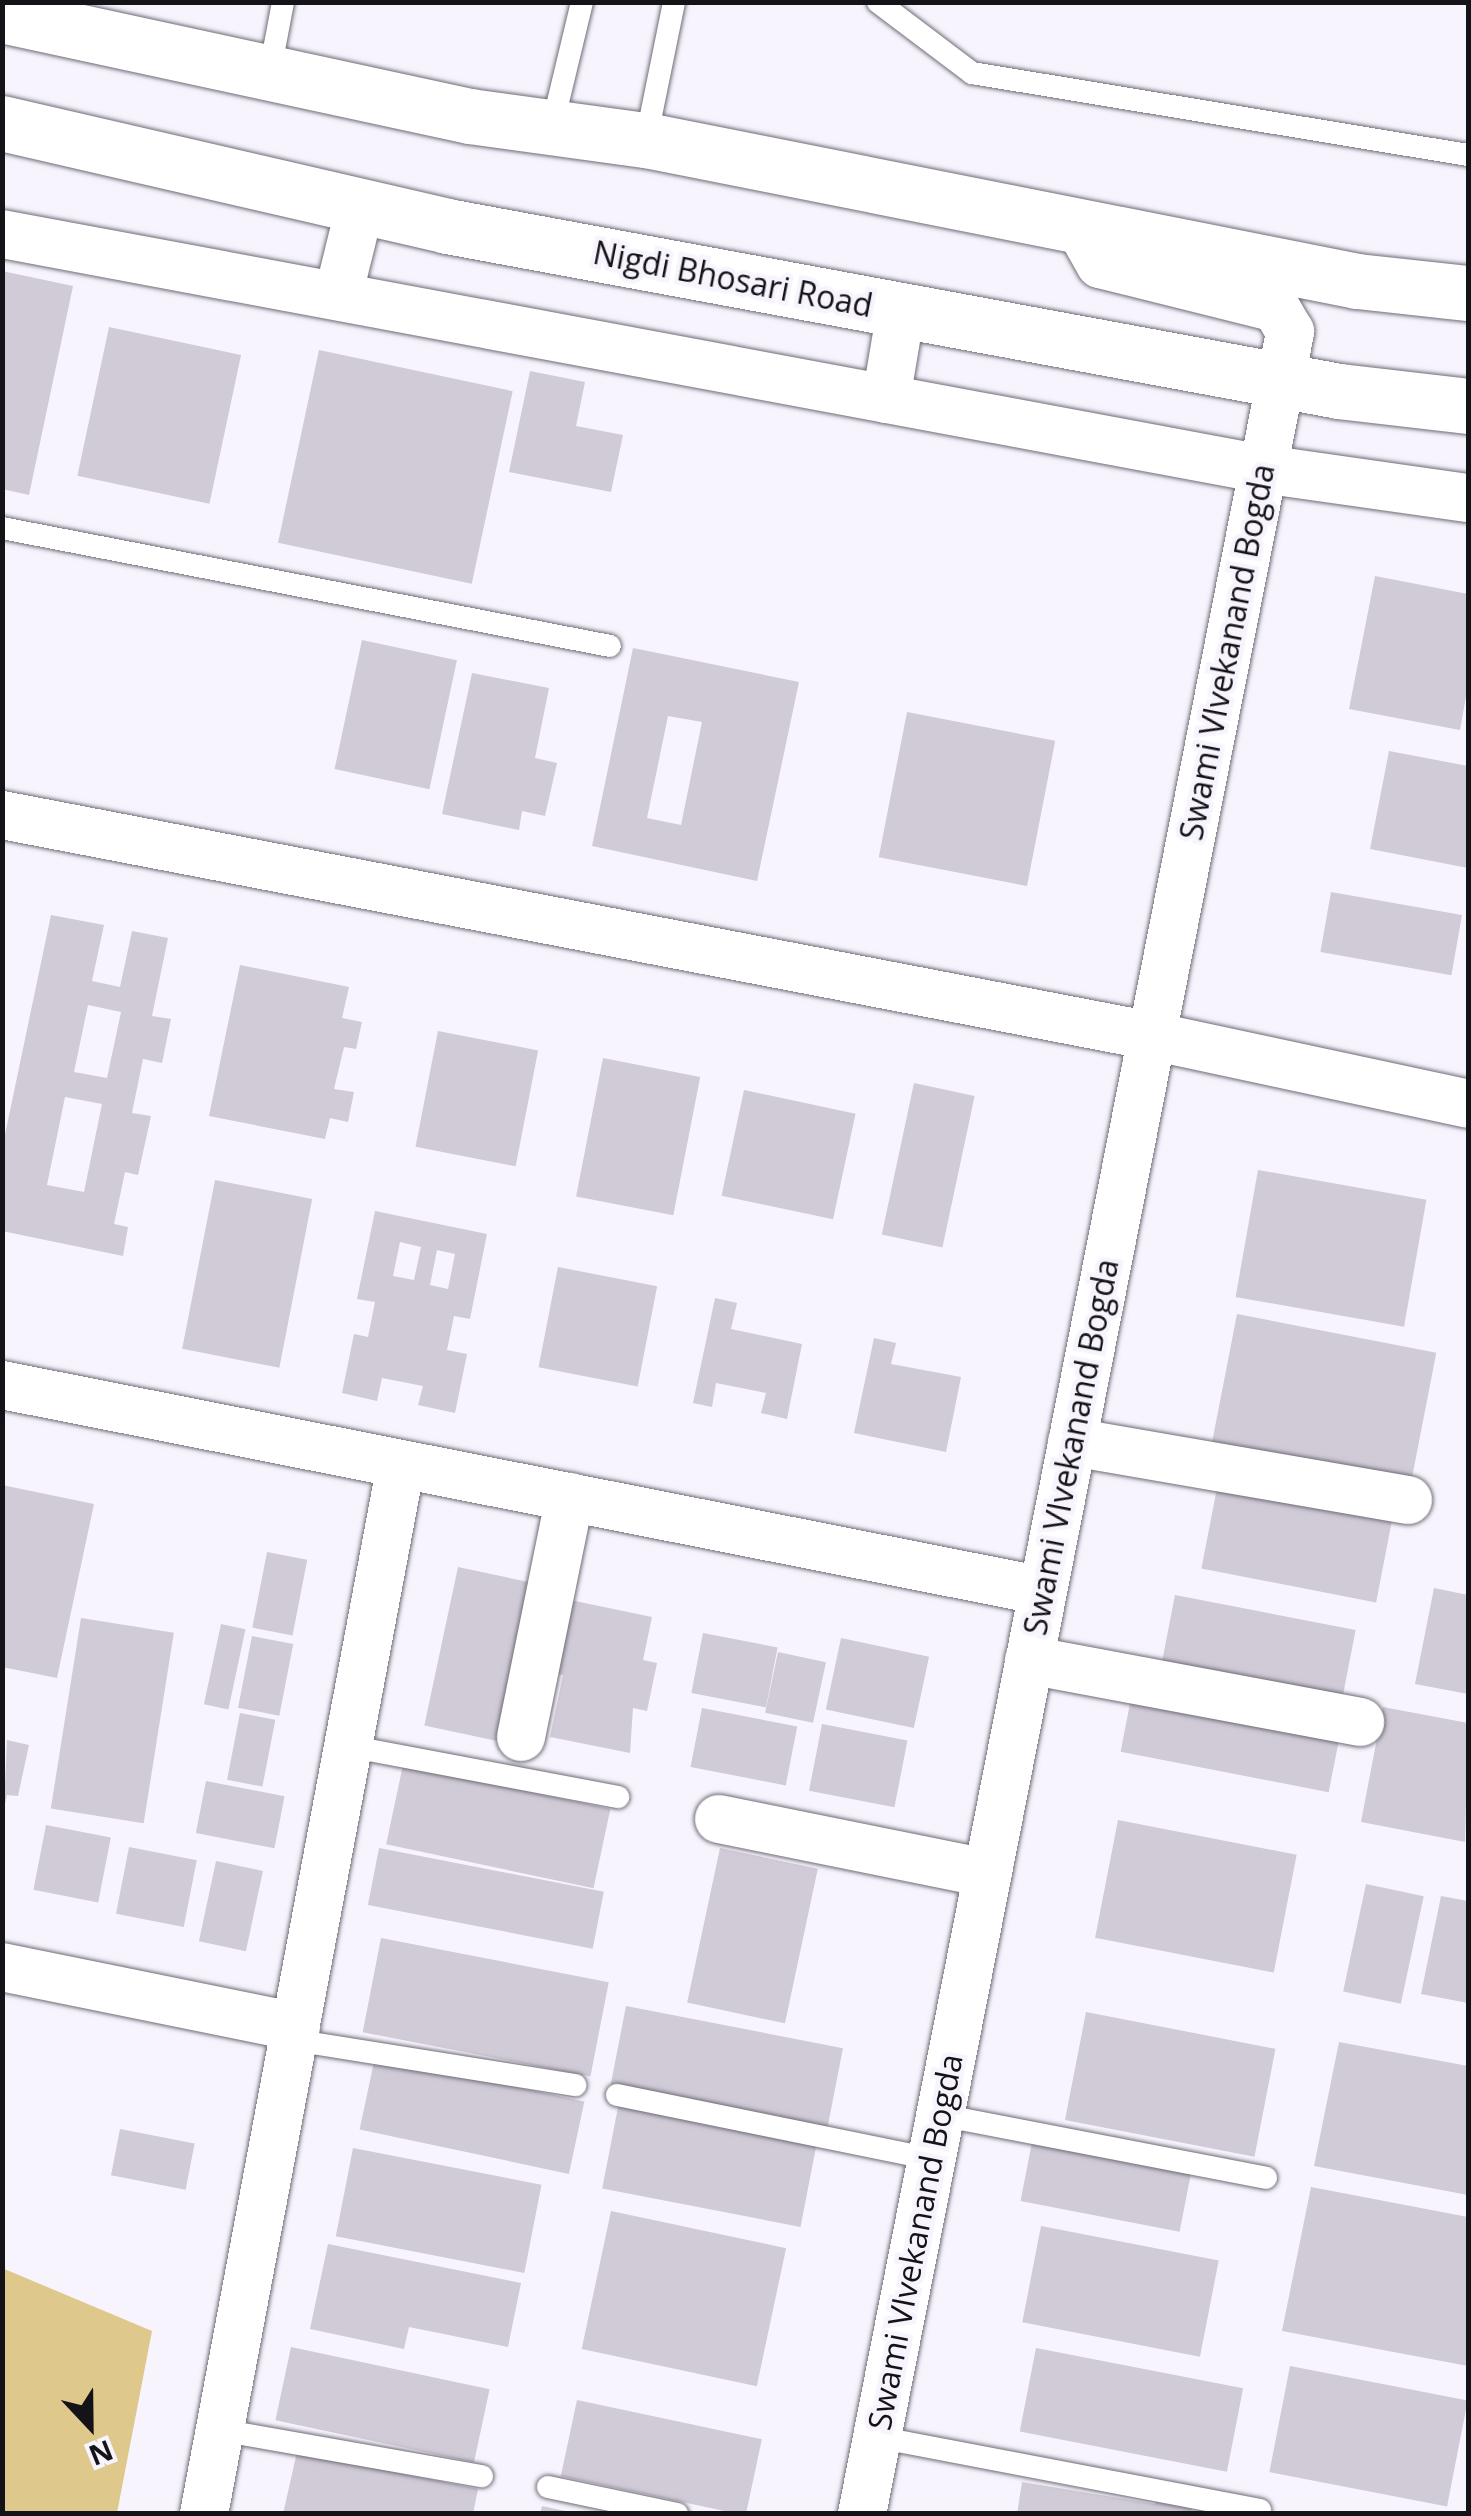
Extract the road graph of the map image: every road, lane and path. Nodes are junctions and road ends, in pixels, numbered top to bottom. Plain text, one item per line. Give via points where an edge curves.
1 (283, 2) edge
2 (582, 2) edge
3 (674, 2) edge
4 (878, 2) edge
5 (2, 15) edge
6 (270, 71) junction
7 (2, 124) edge
8 (552, 128) junction
9 (646, 140) junction
10 (1468, 154) edge
11 (360, 207) junction
12 (1078, 226) junction
13 (2, 234) edge
14 (1468, 293) edge
15 (338, 296) junction
16 (901, 310) junction
17 (1281, 380) junction
18 (886, 399) junction
19 (1468, 406) edge
20 (1263, 470) junction
21 (1468, 498) edge
22 (2, 528) edge
23 (610, 646) dead end
24 (2, 815) edge
25 (1152, 1036) junction
26 (1468, 1104) edge
27 (2, 1385) edge
28 (1072, 1442) junction
29 (401, 1464) junction
30 (570, 1497) junction
31 (1408, 1500) dead end
32 (1043, 1591) junction
33 (1029, 1660) junction
34 (1360, 1722) dead end
35 (521, 1736) dead end
36 (348, 1746) junction
37 (618, 1797) dead end
38 (719, 1819) dead end
39 (988, 1873) junction
40 (2, 1968) edge
41 (294, 2033) junction
42 (575, 2085) dead end
43 (616, 2095) dead end
44 (936, 2137) junction
45 (1266, 2178) dead end
46 (220, 2430) junction
47 (877, 2437) junction
48 (482, 2476) dead end
49 (548, 2487) dead end
50 (1260, 2510) dead end
51 (204, 2514) edge
52 (678, 2514) edge
53 (862, 2514) edge

1 - 6 lane
2 - 8 lane
3 - 9 lane
4 - 10 lane via 972,72
5 - 6 main road
6 - 8 main road
7 - 11 main road, Nigdi Bhosari Road
8 - 9 main road
9 - 12 main road
11 - 15 street
11 - 16 main road, Nigdi Bhosari Road
12 - 14 main road via 1356,280
12 - 17 street, Swami VIvekanand Bogda via 1100,264 1276,308 1290,332
13 - 15 street
15 - 18 street
16 - 17 main road, Nigdi Bhosari Road
16 - 18 street
17 - 19 main road, Nigdi Bhosari Road
17 - 20 street, Swami VIvekanand Bogda
18 - 20 street
20 - 21 street
20 - 25 street, Swami VIvekanand Bogda
22 - 23 lane
24 - 25 street
25 - 26 street
25 - 28 street, Swami VIvekanand Bogda
27 - 29 street
28 - 31 street
28 - 32 street, Swami VIvekanand Bogda
29 - 30 street
29 - 36 street
30 - 32 street
30 - 35 street
32 - 33 street, Swami VIvekanand Bogda
33 - 34 street
33 - 39 street, Swami VIvekanand Bogda
36 - 37 lane
36 - 41 street
38 - 39 street
39 - 44 street, Swami VIvekanand Bogda
40 - 41 street
41 - 42 lane
41 - 46 street
43 - 44 lane
44 - 45 lane
44 - 47 street, Swami VIvekanand Bogda
46 - 48 lane
46 - 51 street
47 - 50 lane
47 - 53 street, Swami VIvekanand Bogda
49 - 52 lane

